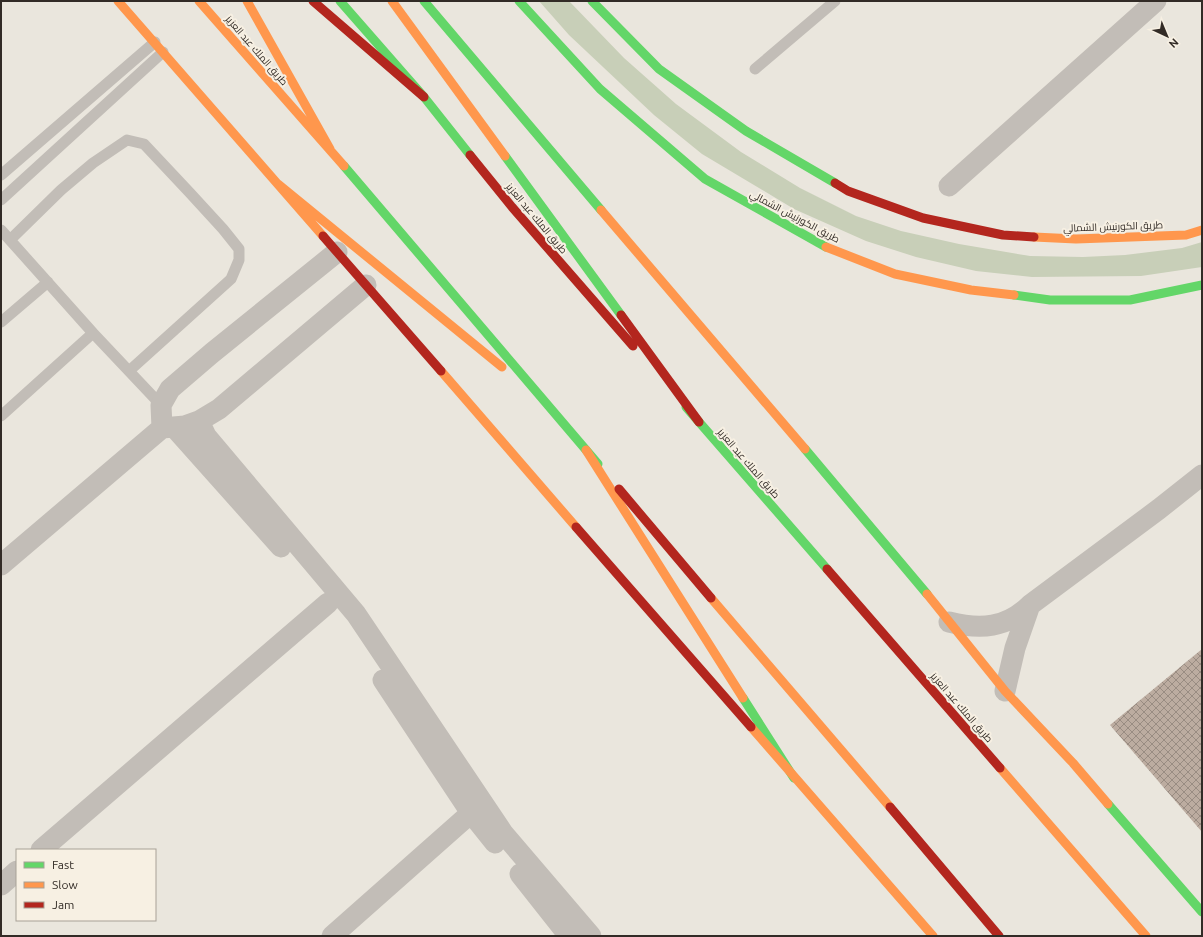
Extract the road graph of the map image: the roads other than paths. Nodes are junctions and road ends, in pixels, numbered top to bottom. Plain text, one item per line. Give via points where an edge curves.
1 (118, 1) edge
2 (199, 1) edge
3 (247, 1) edge
4 (313, 1) edge
5 (340, 1) edge
6 (392, 1) edge
7 (424, 1) edge
8 (519, 1) edge
9 (592, 1) edge
10 (835, 1) edge
11 (1156, 1) edge
12 (155, 42) junction
13 (163, 52) junction
14 (755, 69) dead end
15 (424, 96) junction
16 (330, 149) junction
17 (1, 175) edge
18 (278, 184) junction
19 (949, 186) dead end
20 (1, 200) edge
21 (1, 230) edge
22 (1202, 230) edge
23 (10, 240) junction
24 (337, 252) junction
25 (48, 282) junction
26 (366, 285) junction
27 (1202, 285) edge
28 (1, 322) edge
29 (93, 332) junction
30 (130, 371) junction
31 (545, 402) junction
32 (161, 406) junction
33 (1, 416) edge
34 (199, 421) junction
35 (699, 422) junction
36 (168, 428) junction
37 (586, 450) junction
38 (1202, 474) edge
39 (1, 566) edge
40 (328, 603) junction
41 (1030, 605) junction
42 (949, 622) junction
43 (1005, 691) junction
44 (794, 778) junction
45 (471, 813) junction
46 (42, 849) edge
47 (16, 872) edge
48 (1, 885) edge
49 (1202, 912) edge
50 (332, 936) edge
51 (570, 936) edge
52 (591, 936) edge
53 (933, 936) edge
54 (999, 936) edge
55 (1146, 936) edge

1 - 12 main road
2 - 16 main road, طريق الملك عبد العزيز
3 - 16 main road
4 - 15 main road
5 - 15 main road, طريق الملك عبد العزيز
6 - 35 main road
7 - 42 main road via 901,562
8 - 27 main road, طريق الكورنيش الشمالي via 600,89 705,179 825,247 895,274 971,290 1050,300 1130,300
9 - 22 main road, طريق الكورنيش الشمالي via 659,69 746,131 848,191 923,218 1003,236 1076,239 1186,235
10 - 14 lane
11 - 19 street
12 - 13 main road
12 - 17 lane
13 - 18 main road
13 - 20 lane
15 - 35 main road, طريق الملك عبد العزيز via 512,207
16 - 31 main road, طريق الملك عبد العزيز
18 - 24 main road
18 - 31 main road
21 - 23 lane
23 - 25 lane
23 - 30 lane via 61,190 93,163 127,140 144,144 223,229 238,249 240,260 231,279
24 - 26 main road
24 - 32 street via 170,389
25 - 28 lane
25 - 29 lane
26 - 34 street via 220,409
26 - 44 main road
29 - 30 lane
29 - 33 lane
30 - 32 lane
31 - 37 main road, طريق الملك عبد العزيز
32 - 36 street
34 - 36 street
34 - 52 street via 206,436 356,614 503,833
35 - 55 main road, طريق الملك عبد العزيز
36 - 39 street
36 - 40 street via 300,569
37 - 44 main road
37 - 54 main road, طريق الملك عبد العزيز
38 - 41 street
40 - 45 street via 348,628
40 - 46 street
41 - 42 street via 1020,615 992,626 963,626
41 - 43 street via 1015,648
42 - 43 main road
43 - 49 main road via 1073,763
44 - 53 main road
45 - 50 street
45 - 51 street
47 - 48 street

